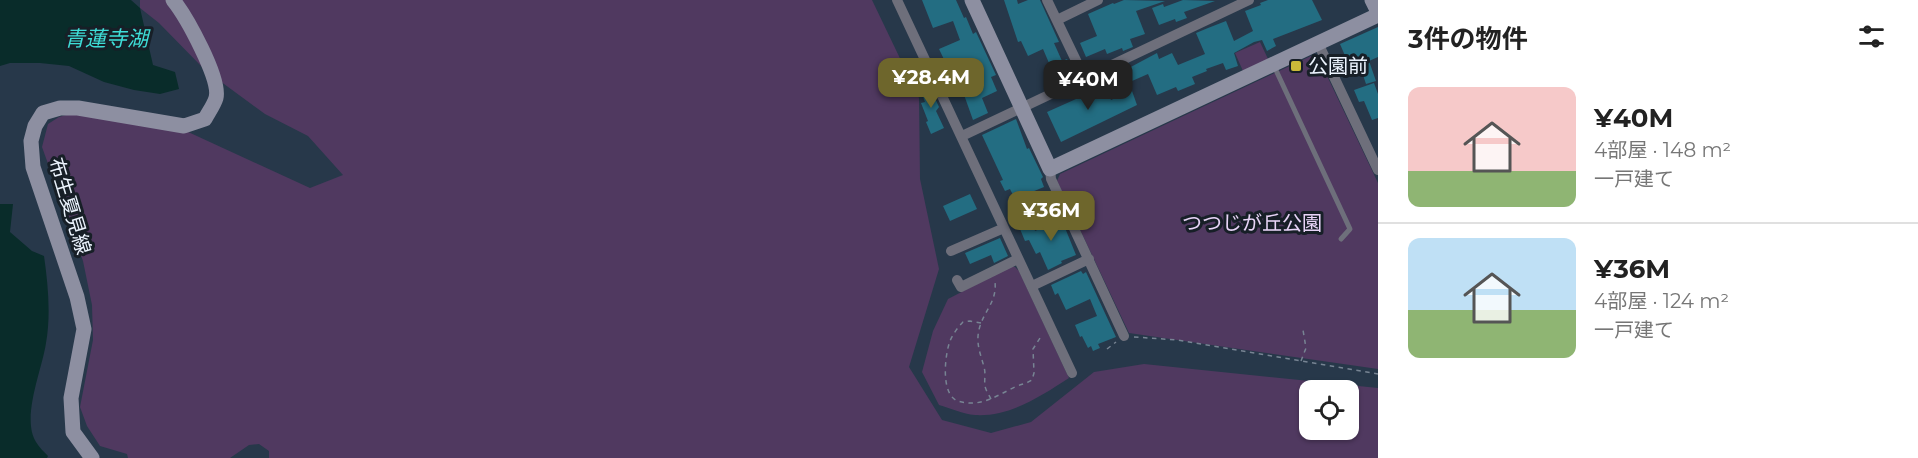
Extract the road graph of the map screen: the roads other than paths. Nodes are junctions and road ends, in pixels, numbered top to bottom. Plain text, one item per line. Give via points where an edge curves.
1 (174, 0) edge
2 (897, 0) edge
3 (972, 0) edge
4 (1047, 0) edge
5 (1098, 0) edge
6 (1249, 0) edge
7 (1372, 0) edge
8 (1378, 14) edge
9 (1057, 20) junction
10 (1318, 43) junction
11 (1273, 64) junction
12 (1084, 77) junction
13 (1022, 107) junction
14 (962, 136) junction
15 (1050, 169) junction
16 (1378, 170) edge
17 (1004, 228) junction
18 (1341, 239) dead end
19 (951, 251) dead end
20 (1018, 259) junction
21 (1089, 259) junction
22 (957, 280) dead end
23 (1032, 286) junction
24 (1124, 336) road end
25 (1072, 374) dead end
26 (92, 458) edge

1 - 26 main road, 布生夏見線 via 214,76 216,98 205,119 184,126 60,108 43,113 31,141 33,167 84,329 70,398 73,432
2 - 14 street
3 - 13 main road
4 - 9 street
5 - 9 street
6 - 12 street
7 - 8 main road
8 - 10 main road
9 - 12 street
10 - 11 main road
10 - 16 street
11 - 15 main road
11 - 18 lane via 1350,229
12 - 13 street
13 - 14 street
13 - 15 main road
14 - 17 street
15 - 21 street via 1051,179
17 - 19 street
17 - 20 street
20 - 22 street via 961,287
20 - 23 street
21 - 23 street
21 - 24 street
23 - 25 street

